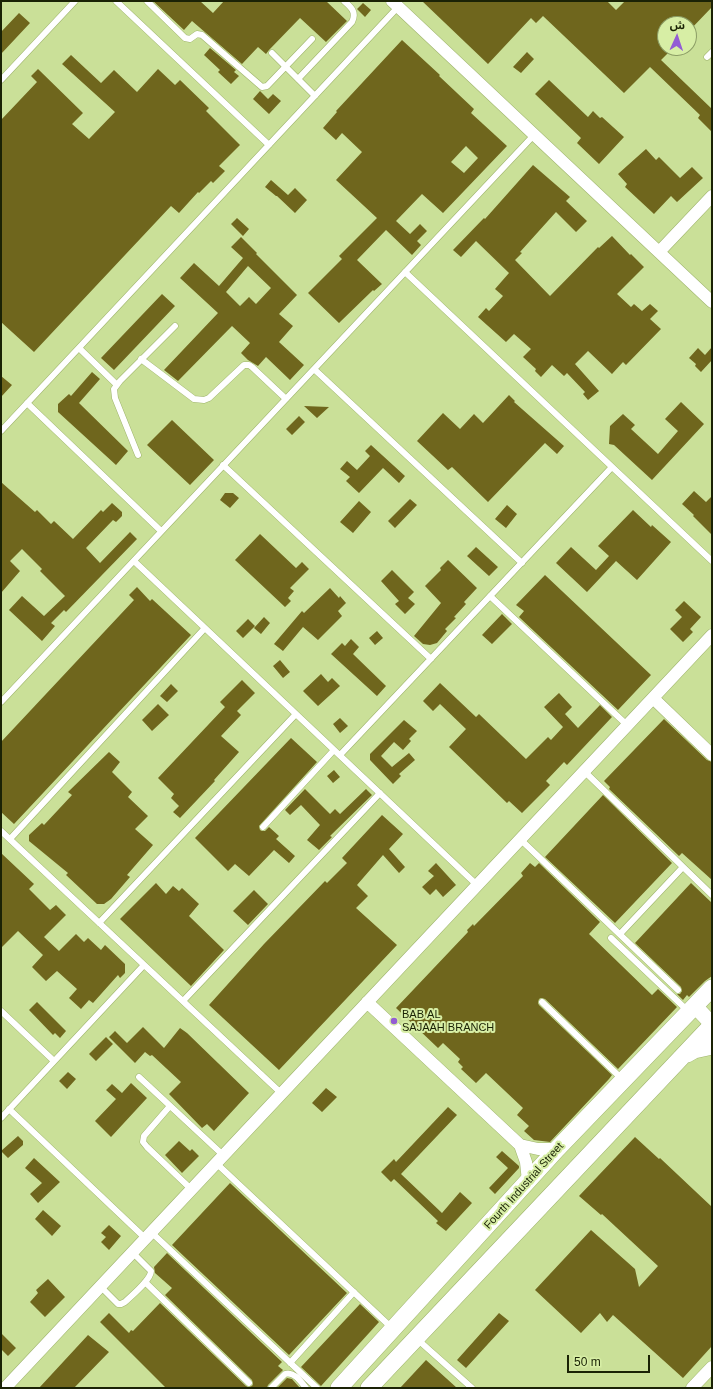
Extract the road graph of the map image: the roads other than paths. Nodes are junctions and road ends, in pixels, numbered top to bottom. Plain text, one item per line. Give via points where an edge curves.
1 (75, 1) edge
2 (116, 1) edge
3 (147, 1) edge
4 (344, 1) edge
5 (395, 4) edge
6 (312, 39) dead end
7 (272, 53) dead end
8 (286, 66) junction
9 (298, 79) junction
10 (1, 80) edge
11 (316, 96) junction
12 (534, 135) junction
13 (269, 145) junction
14 (712, 196) edge
15 (659, 252) junction
16 (405, 272) junction
17 (712, 302) edge
18 (175, 326) dead end
19 (79, 348) junction
20 (142, 359) junction
21 (314, 369) junction
22 (116, 384) junction
23 (286, 399) junction
24 (27, 403) junction
25 (1, 431) edge
26 (138, 456) dead end
27 (223, 465) junction
28 (612, 467) junction
29 (162, 531) junction
30 (134, 561) junction
31 (712, 561) edge
32 (522, 563) junction
33 (490, 596) junction
34 (205, 628) junction
35 (712, 635) edge
36 (431, 659) junction
37 (652, 698) junction
38 (1, 700) edge
39 (296, 714) junction
40 (628, 725) junction
41 (334, 750) junction
42 (340, 755) junction
43 (712, 755) edge
44 (584, 771) junction
45 (380, 794) junction
46 (263, 827) dead end
47 (1, 831) edge
48 (10, 839) junction
49 (520, 839) junction
50 (683, 867) junction
51 (477, 885) junction
52 (712, 895) edge
53 (99, 923) junction
54 (620, 934) junction
55 (611, 938) dead end
56 (144, 965) junction
57 (678, 990) dead end
58 (710, 993) edge
59 (183, 1001) junction
60 (367, 1002) junction
61 (542, 1002) dead end
62 (692, 1009) junction
63 (1, 1012) edge
64 (712, 1024) edge
65 (712, 1046) edge
66 (681, 1057) junction
67 (54, 1061) junction
68 (138, 1077) dead end
69 (624, 1080) junction
70 (281, 1094) junction
71 (170, 1106) junction
72 (9, 1109) junction
73 (1, 1118) edge
74 (520, 1145) junction
75 (557, 1149) junction
76 (219, 1159) junction
77 (528, 1181) junction
78 (191, 1189) junction
79 (148, 1235) junction
80 (132, 1252) junction
81 (145, 1282) junction
82 (100, 1286) junction
83 (354, 1292) junction
84 (393, 1329) junction
85 (416, 1338) junction
86 (290, 1363) junction
87 (712, 1367) edge
88 (249, 1383) dead end
89 (4, 1388) edge
90 (271, 1388) edge
91 (306, 1388) edge
92 (317, 1388) edge
93 (339, 1388) edge
94 (369, 1388) edge
95 (472, 1388) edge
96 (692, 1388) edge

1 - 10 lane
2 - 13 lane
3 - 8 lane via 186,38 202,35 260,86 267,86
4 - 9 lane via 353,11 352,22
5 - 11 lane
5 - 12 street
6 - 8 lane
7 - 8 lane
8 - 9 lane
9 - 11 lane
11 - 13 lane
12 - 15 street
12 - 16 lane
13 - 19 lane
14 - 15 street
15 - 17 street
16 - 21 lane
16 - 28 lane
18 - 20 lane
19 - 22 lane
19 - 24 lane
20 - 22 lane
20 - 23 lane via 194,399 209,398 246,364
21 - 23 lane
21 - 32 lane
22 - 26 lane via 116,398
23 - 27 lane
24 - 25 lane
24 - 29 lane
27 - 29 lane
27 - 36 lane
28 - 31 lane
28 - 32 lane
29 - 30 lane
30 - 34 lane
30 - 38 lane
32 - 33 lane
33 - 36 lane
33 - 40 lane
34 - 39 lane
34 - 48 lane
35 - 37 street
36 - 42 lane
37 - 40 street
37 - 43 street
39 - 41 lane
39 - 53 lane
40 - 44 street
41 - 42 lane
41 - 46 lane
42 - 45 lane
44 - 49 street
44 - 50 lane
45 - 51 lane
45 - 59 lane
47 - 48 lane
48 - 53 lane
49 - 51 street
49 - 54 lane
50 - 52 lane
50 - 54 lane
51 - 60 street
53 - 56 lane
54 - 57 lane
55 - 62 lane
56 - 59 lane
56 - 67 lane
58 - 62 main road, Fourth Industrial Street
59 - 70 lane
60 - 70 street
60 - 74 street
61 - 69 lane
62 - 64 street
62 - 69 main road, Fourth Industrial Street
63 - 67 lane
64 - 66 main road
65 - 66 main road via 694,1050
66 - 85 main road
67 - 72 lane
68 - 71 lane
69 - 75 main road, Fourth Industrial Street
70 - 76 street
71 - 76 lane
71 - 78 lane via 144,1136 143,1142
72 - 73 lane
72 - 79 lane
74 - 75 street via 538,1149
74 - 77 street via 526,1162
75 - 77 main road, Fourth Industrial Street
76 - 78 street
76 - 83 lane
77 - 84 main road, Fourth Industrial Street
78 - 79 street
79 - 80 street
79 - 86 lane
80 - 81 lane via 151,1271
80 - 82 street
81 - 82 lane via 121,1304
81 - 88 lane
82 - 89 street
83 - 84 lane
83 - 86 lane
84 - 93 main road, Fourth Industrial Street
85 - 94 main road
85 - 95 lane
86 - 92 lane
87 - 96 street
90 - 91 lane via 288,1373

